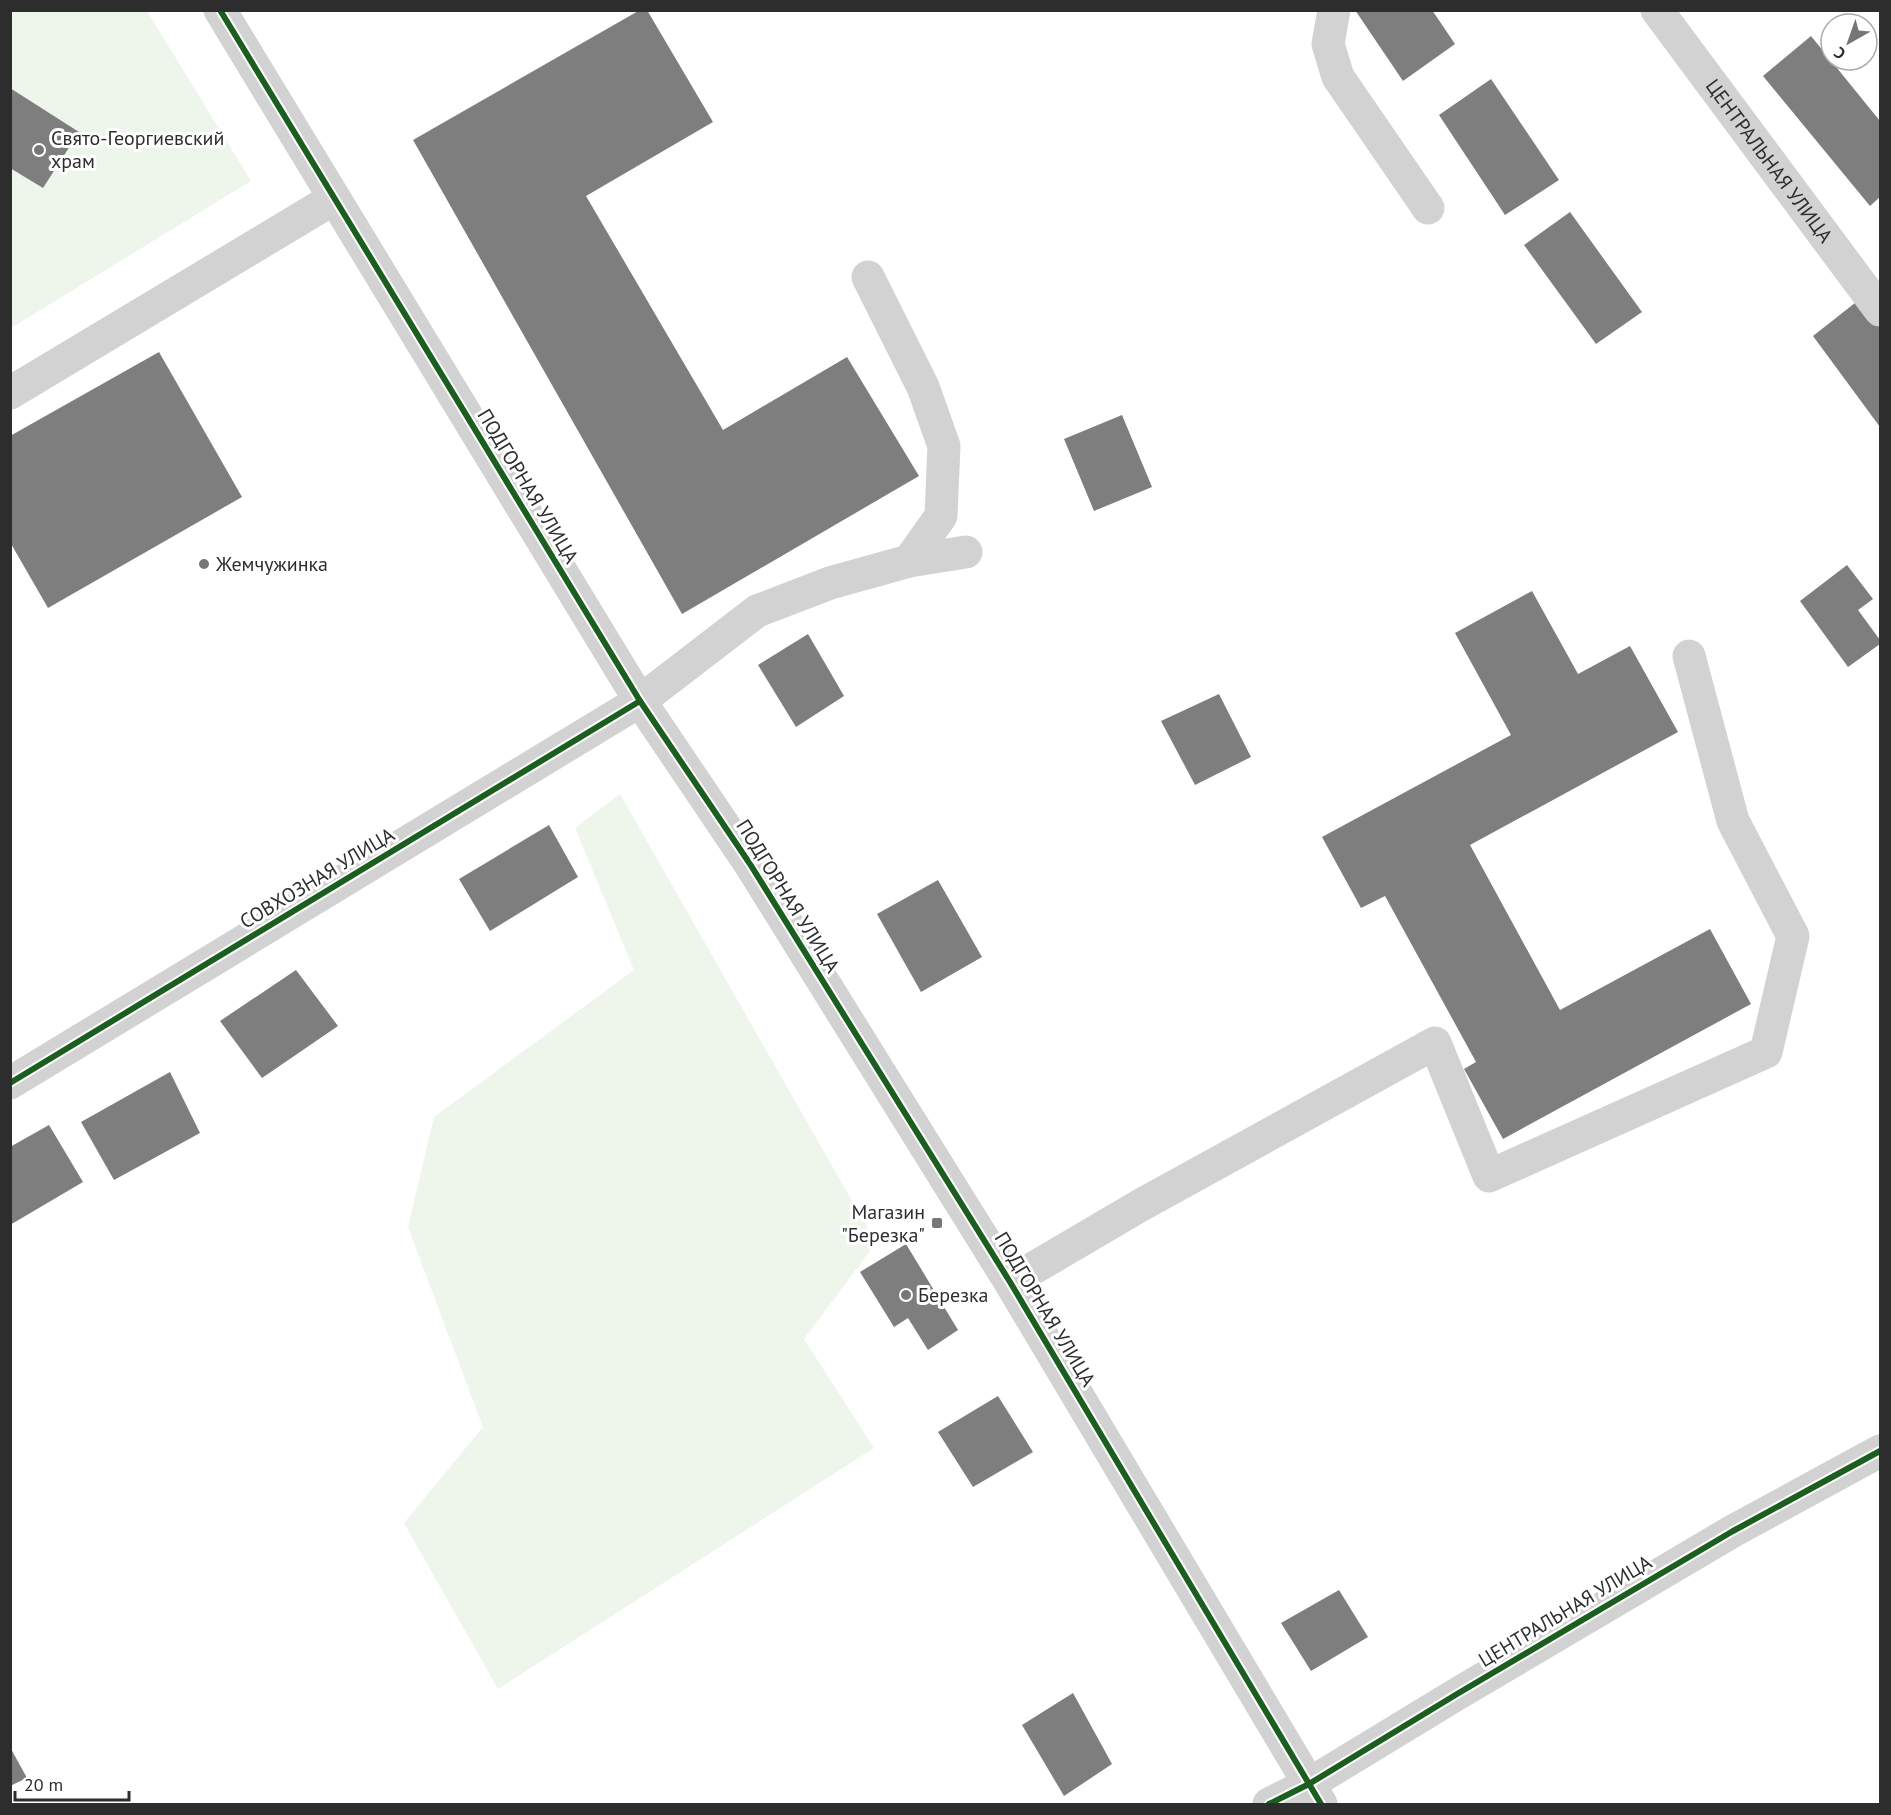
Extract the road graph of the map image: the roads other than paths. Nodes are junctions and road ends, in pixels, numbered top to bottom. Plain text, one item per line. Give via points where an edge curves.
1 (220, 10) edge
2 (1334, 10) edge
3 (1657, 10) edge
4 (333, 199) junction
5 (1428, 208) dead end
6 (868, 277) dead end
7 (1881, 310) edge
8 (10, 393) edge
9 (966, 552) dead end
10 (909, 561) junction
11 (1689, 656) dead end
12 (640, 701) junction
13 (10, 1083) edge
14 (1011, 1282) junction
15 (1881, 1451) edge
16 (1315, 1794) edge
17 (1269, 1804) edge

1 - 4 street, ПОДГОРНАЯ УЛИЦА
2 - 5 street via 1328,44 1338,77
3 - 7 street, ЦЕНТРАЛЬНАЯ УЛИЦА
4 - 8 street
4 - 12 street, ПОДГОРНАЯ УЛИЦА
6 - 10 street via 923,387 944,446 941,516
9 - 10 street, СОВХОЗНАЯ УЛИЦА
10 - 12 street, СОВХОЗНАЯ УЛИЦА via 757,611
11 - 14 street via 1733,821 1793,936 1766,1052 1489,1176 1435,1043 1141,1205
12 - 13 street, СОВХОЗНАЯ УЛИЦА
12 - 14 street, ПОДГОРНАЯ УЛИЦА via 750,864
14 - 16 street, ПОДГОРНАЯ УЛИЦА
15 - 16 street, ЦЕНТРАЛЬНАЯ УЛИЦА via 1733,1531 1457,1694
16 - 17 street, ЦЕНТРАЛЬНАЯ УЛИЦА

